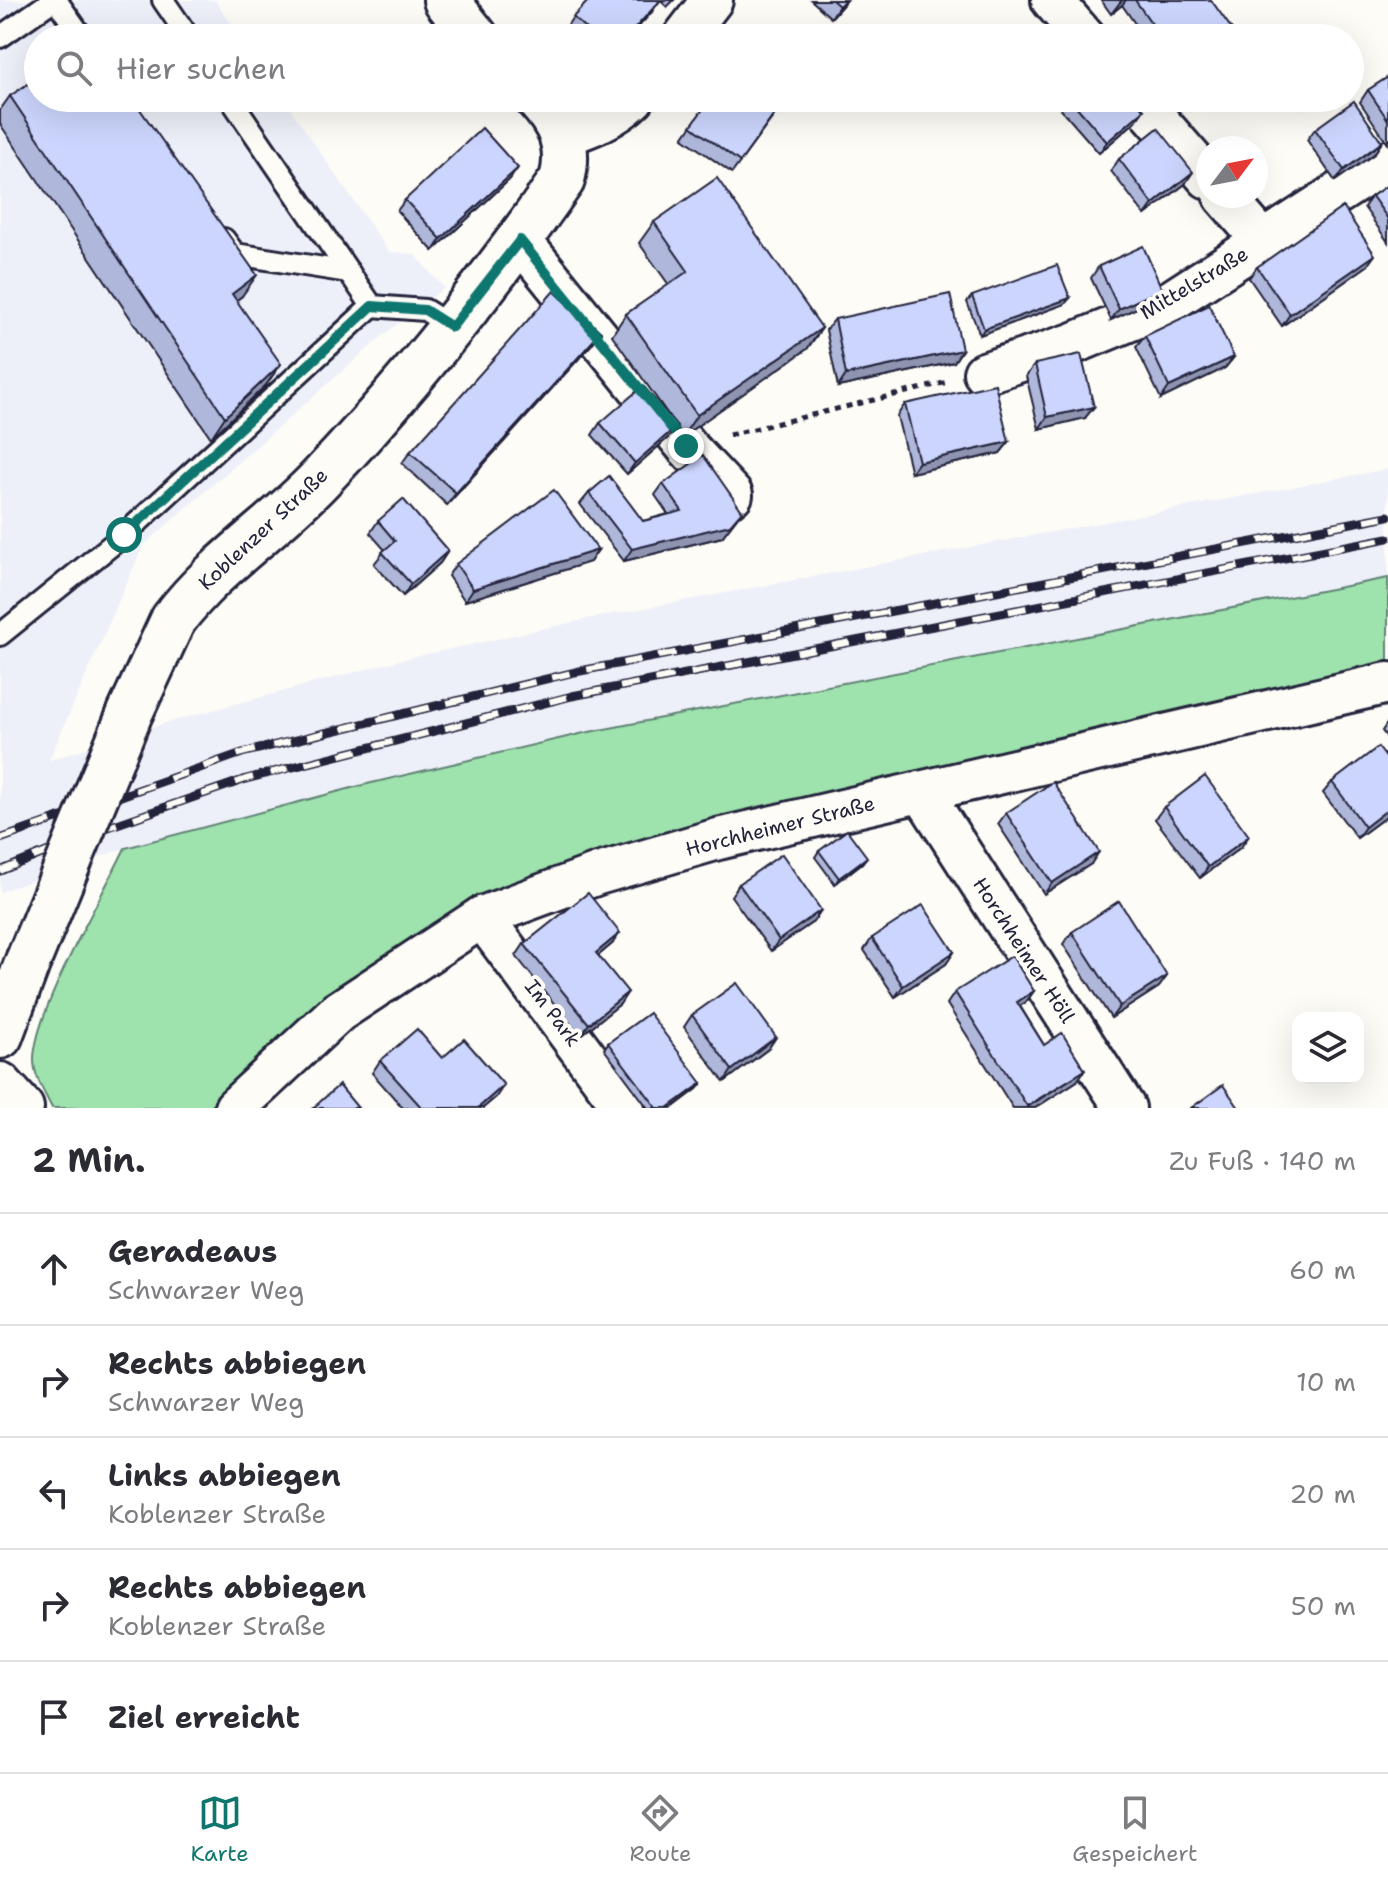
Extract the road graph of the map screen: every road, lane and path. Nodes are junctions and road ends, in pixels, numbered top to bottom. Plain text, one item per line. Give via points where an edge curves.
1 (55, 0) edge
2 (163, 0) edge
3 (446, 0) edge
4 (712, 0) edge
5 (1052, 0) edge
6 (73, 24) edge
7 (179, 24) edge
8 (465, 24) edge
9 (694, 24) edge
10 (1073, 24) edge
11 (0, 37) edge
12 (240, 112) edge
13 (550, 112) edge
14 (619, 112) edge
15 (1150, 112) edge
16 (563, 136) junction
17 (1388, 161) edge
18 (1196, 164) edge
19 (1234, 208) edge
20 (217, 228) edge
21 (520, 240) junction
22 (1263, 241) junction
23 (349, 272) junction
24 (372, 306) junction
25 (452, 327) junction
26 (984, 373) joint
27 (686, 446) junction
28 (732, 495) edge
29 (3, 627) edge
30 (1388, 683) edge
31 (922, 792) junction
32 (482, 917) junction
33 (0, 1036) edge
34 (0, 1085) edge
35 (21, 1108) edge
36 (235, 1108) edge
37 (624, 1108) edge
38 (1125, 1108) edge

1 - 6 lane
1 - 11 lane
2 - 7 lane
3 - 8 street
4 - 9 street
5 - 10 street
12 - 23 lane
13 - 16 street
14 - 16 street
15 - 18 street
16 - 21 street, Koblenzer Straße via 567,160 562,180
17 - 22 street, Mittelstraße
19 - 22 street
20 - 23 lane via 235,254
21 - 25 street, Koblenzer Straße
21 - 27 street
22 - 26 street, Mittelstraße via 1160,308
23 - 24 lane
24 - 25 lane via 425,310
24 - 29 lane via 124,535
25 - 33 street, Koblenzer Straße, bridge via 320,479 197,588 173,620
26 - 27 path
27 - 28 street
30 - 31 street, Horchheimer Straße
31 - 32 street, Horchheimer Straße via 718,839 598,874
31 - 38 street, Horchheimer Höll
32 - 36 street, Horchheimer Straße via 338,1012
32 - 37 street, Im Park
34 - 35 street

